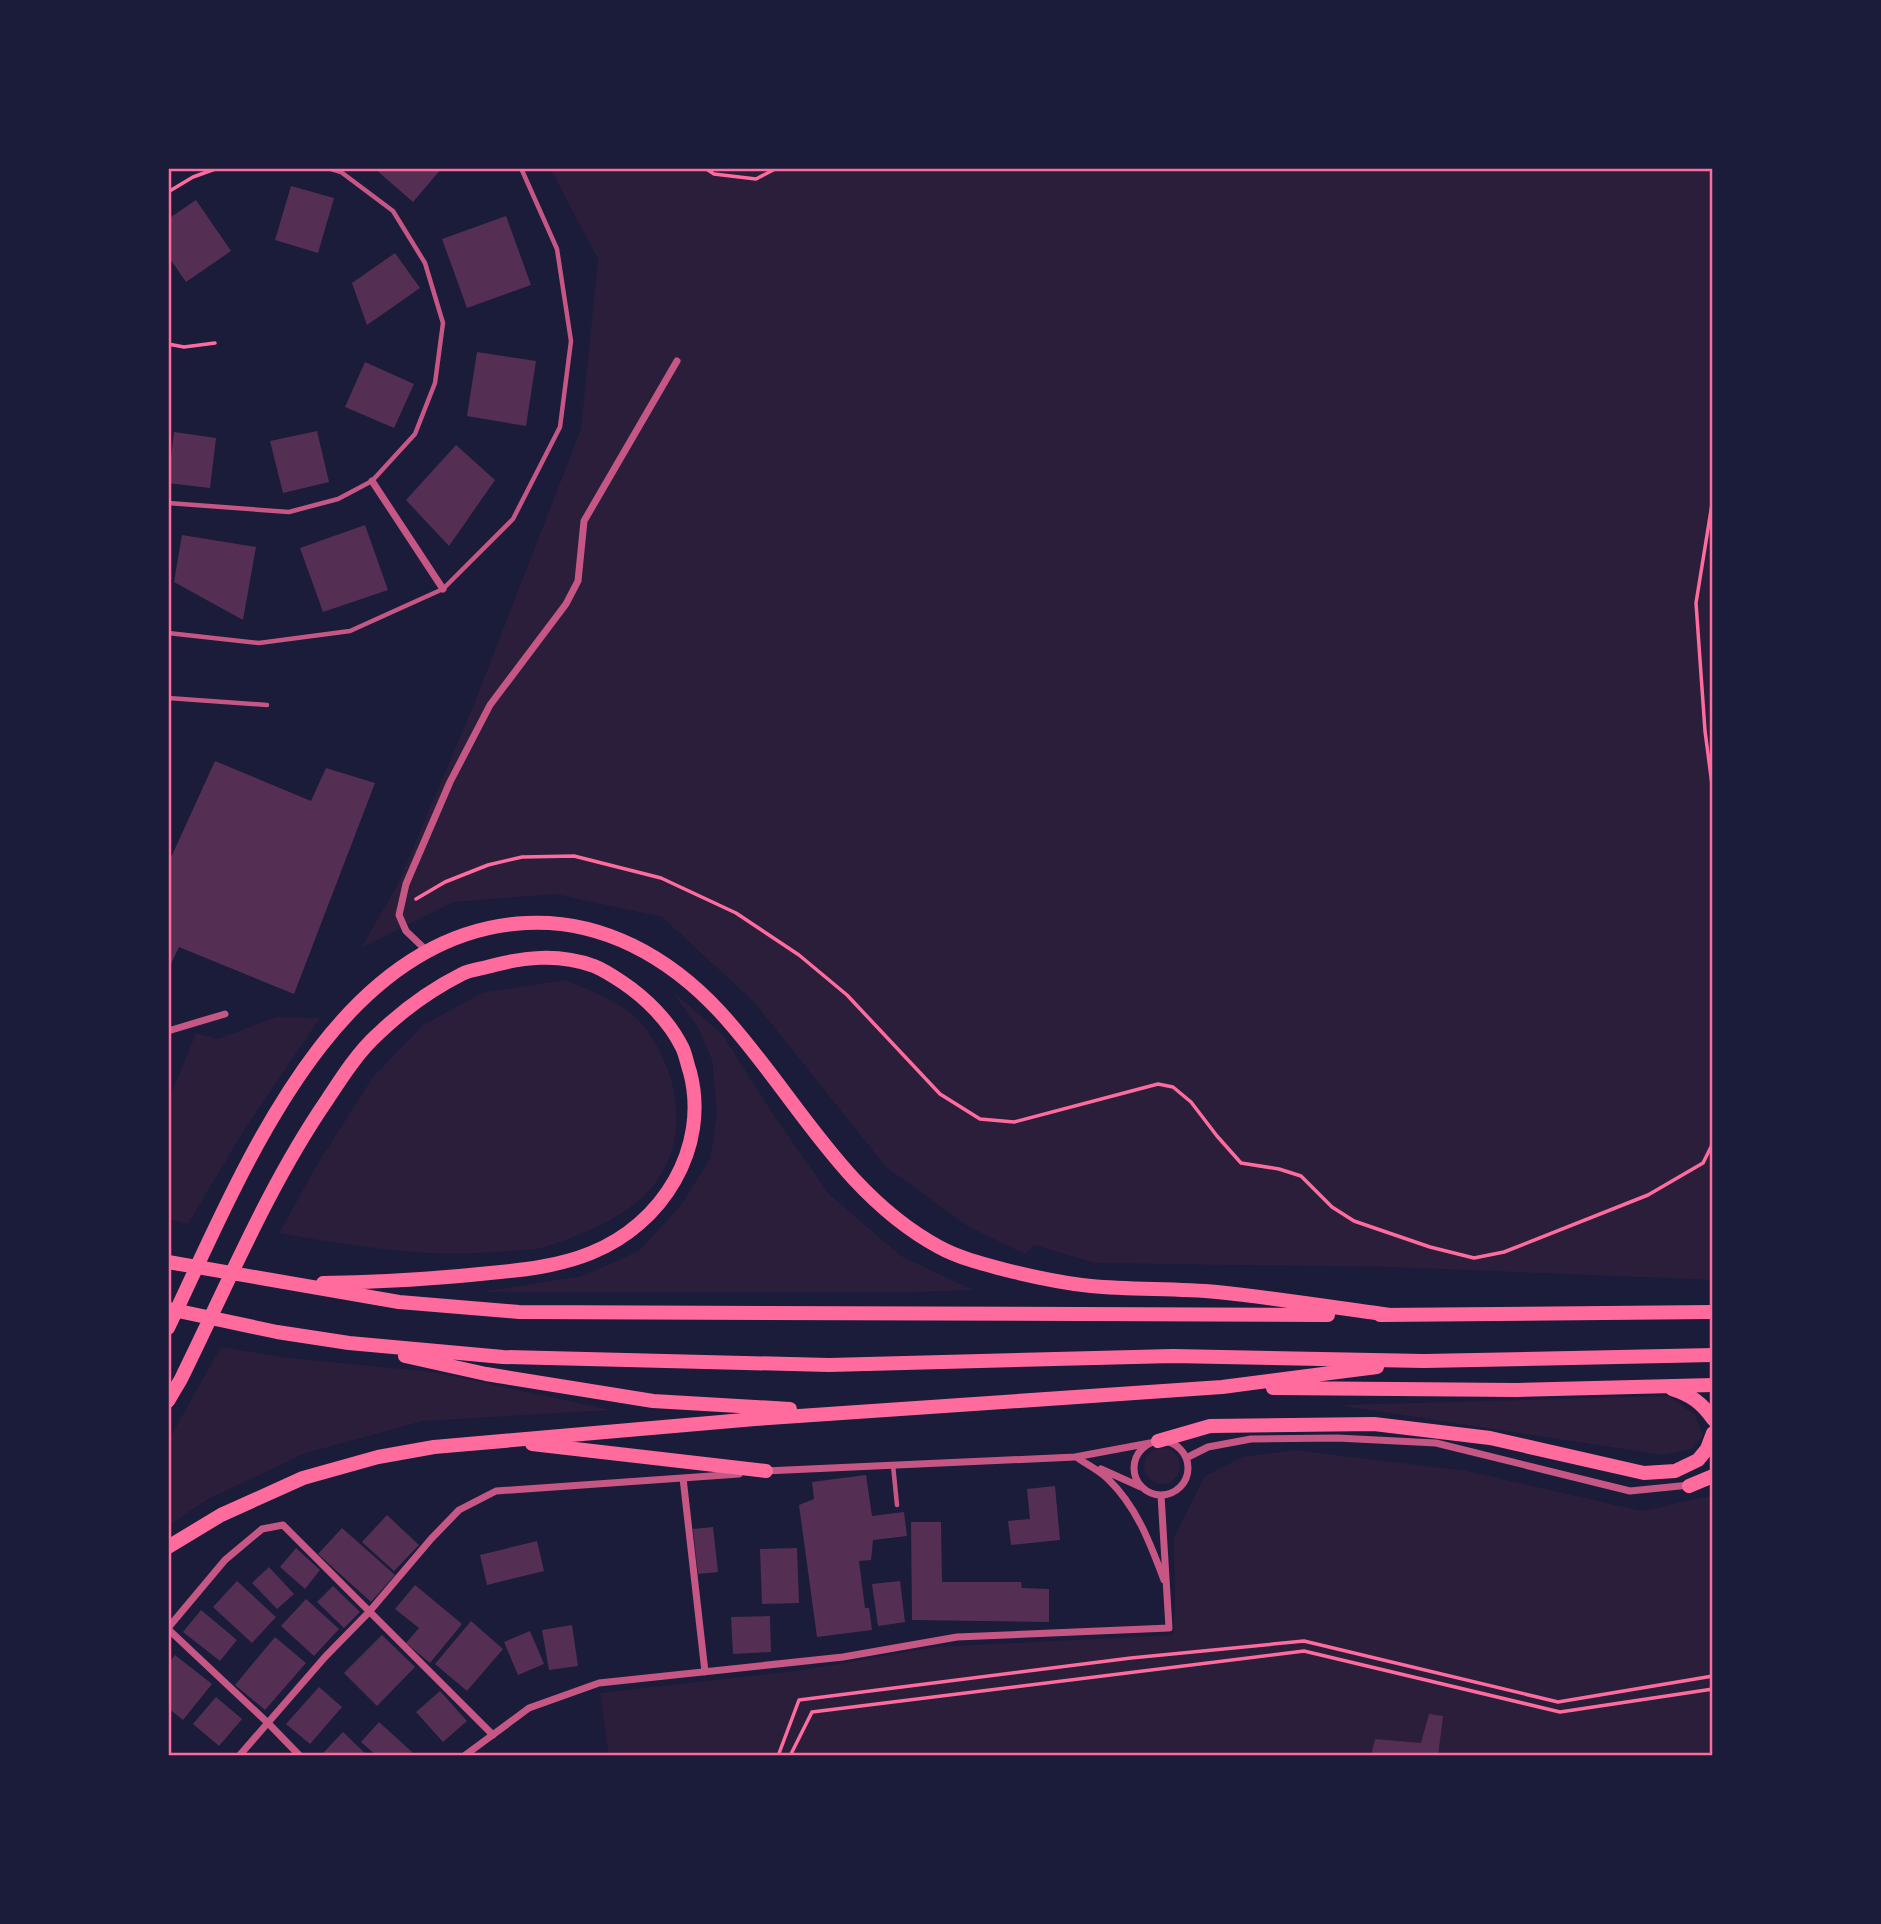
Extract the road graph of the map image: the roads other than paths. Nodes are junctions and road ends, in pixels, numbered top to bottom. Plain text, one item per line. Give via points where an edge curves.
1 (328, 168) edge
2 (521, 168) edge
3 (677, 361) dead end
4 (372, 481) junction
5 (168, 503) edge
6 (443, 589) junction
7 (168, 633) edge
8 (168, 698) edge
9 (267, 705) dead end
10 (427, 951) junction
11 (225, 1014) dead end
12 (168, 1031) edge
13 (168, 1262) edge
14 (287, 1284) junction
15 (168, 1309) edge
16 (1711, 1312) edge
17 (1390, 1315) junction
18 (168, 1328) edge
19 (349, 1343) junction
20 (1711, 1355) edge
21 (1424, 1361) junction
22 (1710, 1385) edge
23 (1222, 1387) junction
24 (1664, 1387) junction
25 (168, 1401) edge
26 (858, 1413) junction
27 (1713, 1419) edge
28 (1713, 1433) edge
29 (499, 1440) junction
30 (1154, 1442) junction
31 (1075, 1457) junction
32 (1186, 1458) junction
33 (893, 1465) junction
34 (1713, 1468) edge
35 (766, 1471) junction
36 (1713, 1476) edge
37 (683, 1478) junction
38 (1689, 1486) junction
39 (1144, 1489) junction
40 (1161, 1495) junction
41 (897, 1505) dead end
42 (168, 1547) edge
43 (1167, 1590) junction
44 (369, 1612) junction
45 (168, 1628) edge
46 (705, 1672) junction
47 (268, 1723) junction
48 (493, 1735) junction
49 (239, 1756) edge
50 (300, 1756) edge
51 (464, 1756) edge

1 - 4 lane via 341,172 393,211 425,263 443,323 435,383 415,434
2 - 6 lane via 557,249 572,341 560,427 513,519
3 - 10 street via 584,521 578,581 566,604 490,705 406,884 399,915 406,931
4 - 5 lane via 338,499 289,512
4 - 6 street
6 - 7 lane via 350,631 259,643
8 - 9 lane
10 - 17 highway via 505,924 550,921 594,929 633,944 677,972 719,1011 831,1155 873,1200 906,1227 954,1254 1041,1279 1216,1292
10 - 18 highway via 383,980 307,1062 238,1184
11 - 12 street
13 - 14 highway
14 - 17 highway via 399,1302 519,1312
14 - 25 highway via 413,1281 517,1270 559,1264 619,1240 660,1203 687,1155 694,1124 694,1090 683,1049 662,1017 635,991 598,967 555,957 517,959 464,973 401,1014 375,1037 311,1123
15 - 19 highway
16 - 17 highway
19 - 21 highway via 503,1357 830,1365 1173,1356
19 - 26 highway via 486,1374 653,1401
20 - 21 highway
21 - 23 highway
22 - 24 highway
23 - 24 highway via 1517,1391
23 - 26 highway
24 - 27 highway via 1688,1394
26 - 29 highway
28 - 30 highway via 1698,1460 1675,1471 1644,1473 1490,1438 1374,1424 1210,1426
29 - 35 highway
29 - 42 highway via 434,1447 331,1469 256,1498
30 - 31 street
30 - 32 street via 1175,1445
30 - 39 street via 1142,1448 1134,1465
31 - 33 street
31 - 39 street
31 - 43 street via 1106,1477 1130,1503
32 - 38 street via 1208,1447 1251,1439 1423,1442 1630,1491
32 - 40 street via 1184,1483
33 - 35 street
33 - 41 lane
34 - 38 street
35 - 37 street
36 - 38 highway
37 - 44 street via 496,1491 459,1510
37 - 46 street
39 - 40 street
40 - 43 street
43 - 46 street via 1170,1628 957,1637 843,1657
44 - 45 street via 283,1525 262,1529 225,1560
44 - 47 street
44 - 48 street
45 - 47 street
46 - 48 street via 599,1683 529,1708
47 - 49 street
47 - 50 street
48 - 51 street

